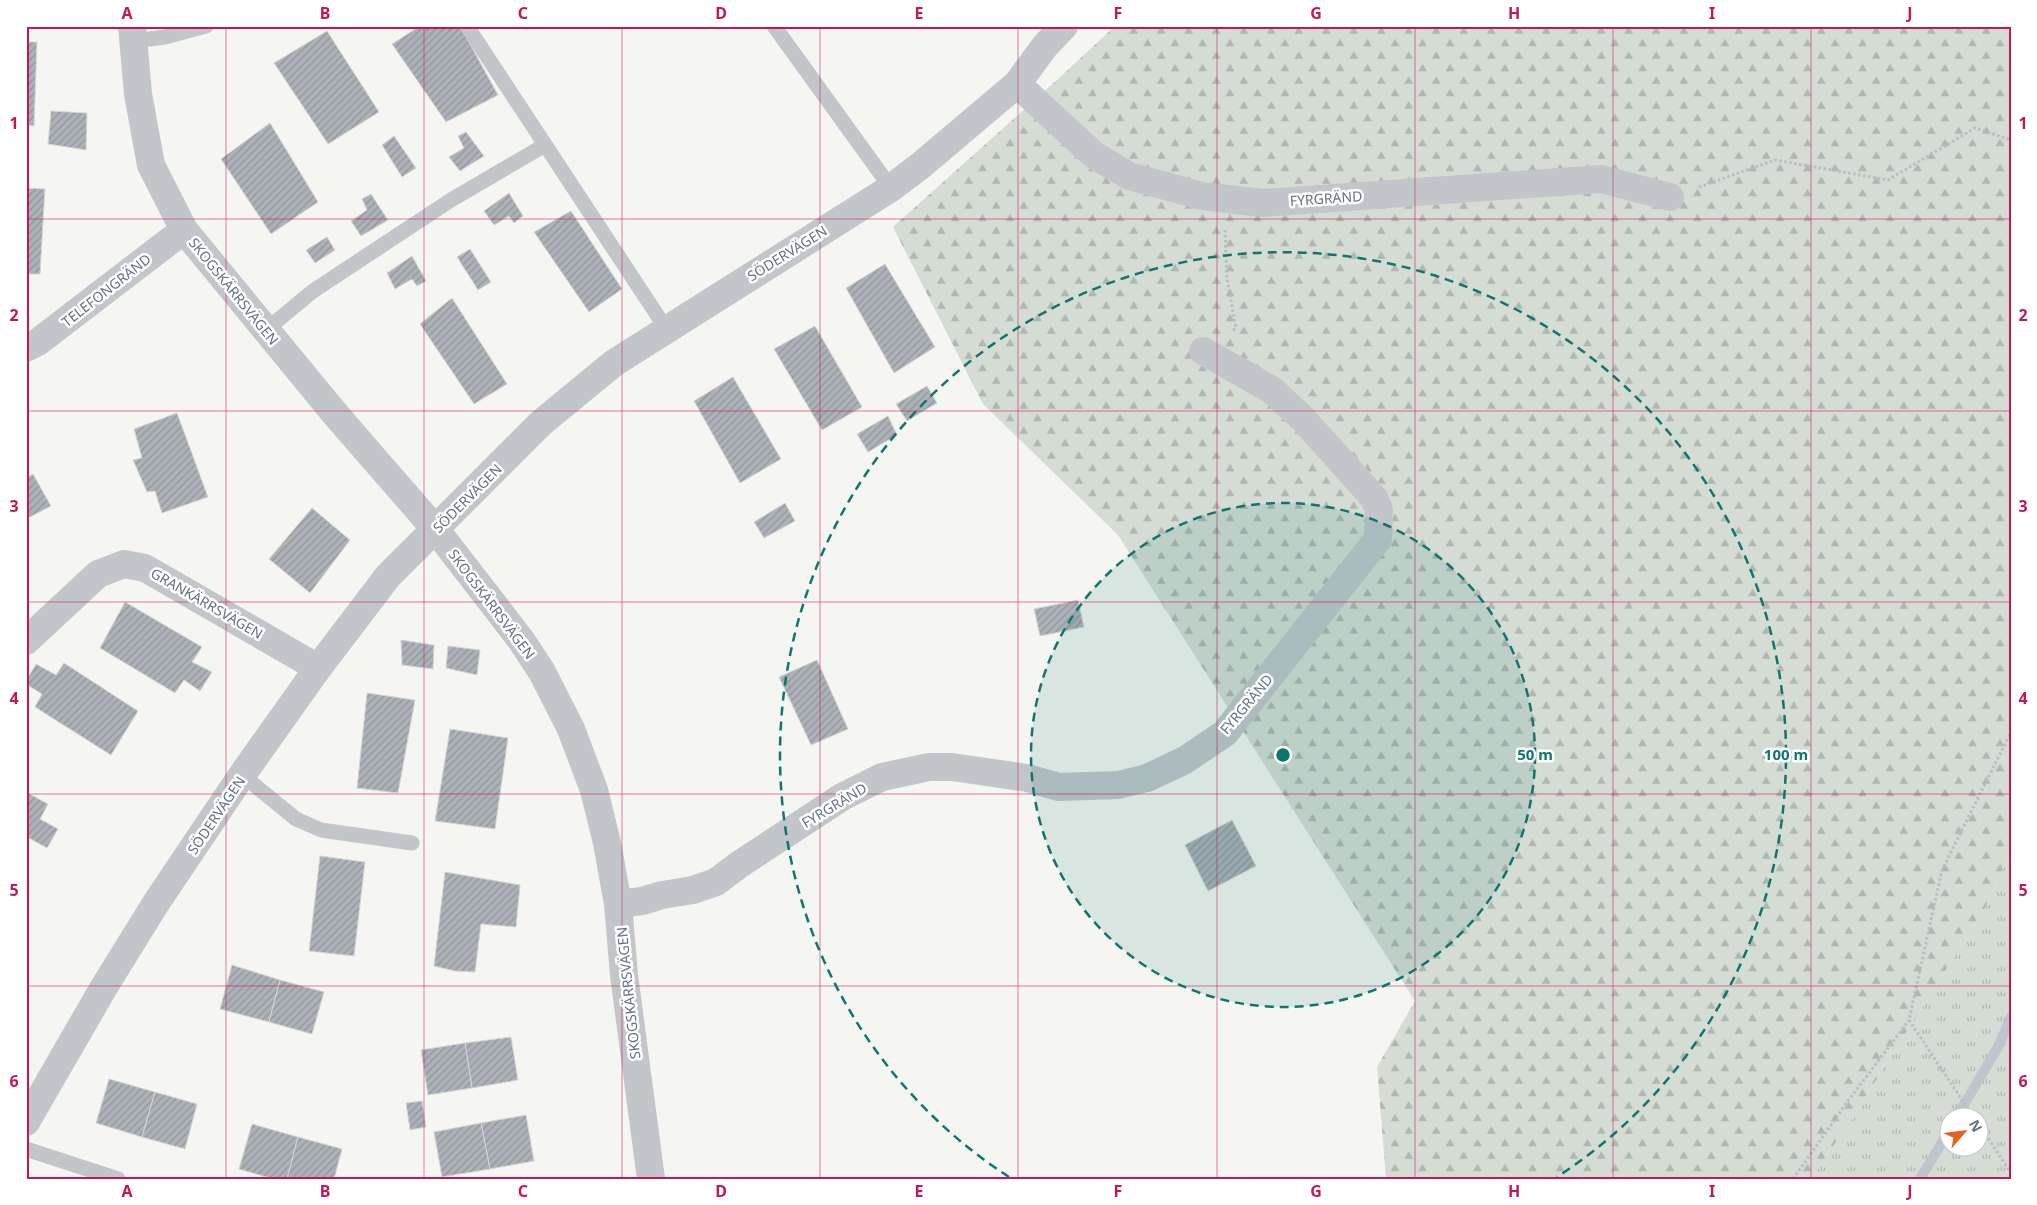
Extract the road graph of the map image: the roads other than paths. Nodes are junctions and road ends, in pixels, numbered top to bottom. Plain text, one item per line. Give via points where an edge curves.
1 (206, 26) edge
2 (467, 26) edge
3 (774, 26) edge
4 (1064, 26) edge
5 (133, 34) edge
6 (1017, 84) junction
7 (545, 145) junction
8 (891, 188) junction
9 (1670, 197) road end
10 (184, 230) junction
11 (266, 330) junction
12 (667, 330) junction
13 (26, 348) edge
14 (1203, 351) road end
15 (436, 530) junction
16 (26, 641) edge
17 (318, 668) junction
18 (242, 776) junction
19 (412, 843) dead end
20 (618, 904) junction
21 (26, 1122) edge
22 (26, 1149) edge
23 (118, 1179) edge
24 (651, 1179) edge

1 - 5 lane via 165,37
2 - 7 lane
3 - 8 lane
4 - 6 street, SÖDERVÄGEN
5 - 10 street, SKOGSKÄRRSVÄGEN via 138,94 151,165
6 - 8 street, SÖDERVÄGEN
6 - 9 street, FYRGRÄND via 1094,155 1129,176 1202,196 1262,203 1602,179
7 - 11 lane via 451,200 313,291
7 - 12 lane
8 - 12 street, SÖDERVÄGEN
10 - 11 street, SKOGSKÄRRSVÄGEN
10 - 13 street, TELEFONGRÄND
11 - 15 street, SKOGSKÄRRSVÄGEN
12 - 15 street, SÖDERVÄGEN via 614,363 541,423
14 - 20 street, FYRGRÄND via 1272,390 1304,419 1374,498 1379,510 1378,539 1225,733 1185,760 1147,778 1118,785 1058,787 1027,778 952,767 929,767 882,777 842,797 716,882 692,890
15 - 17 street, SÖDERVÄGEN via 388,576
15 - 20 street, SKOGSKÄRRSVÄGEN via 522,640 571,729 594,790
16 - 17 street, GRANKÄRRSVÄGEN via 98,574 124,564 145,568
17 - 18 street, SÖDERVÄGEN
18 - 19 lane via 296,819 321,830
18 - 21 street, SÖDERVÄGEN via 156,902
20 - 24 street, SKOGSKÄRRSVÄGEN via 625,985
22 - 23 lane

